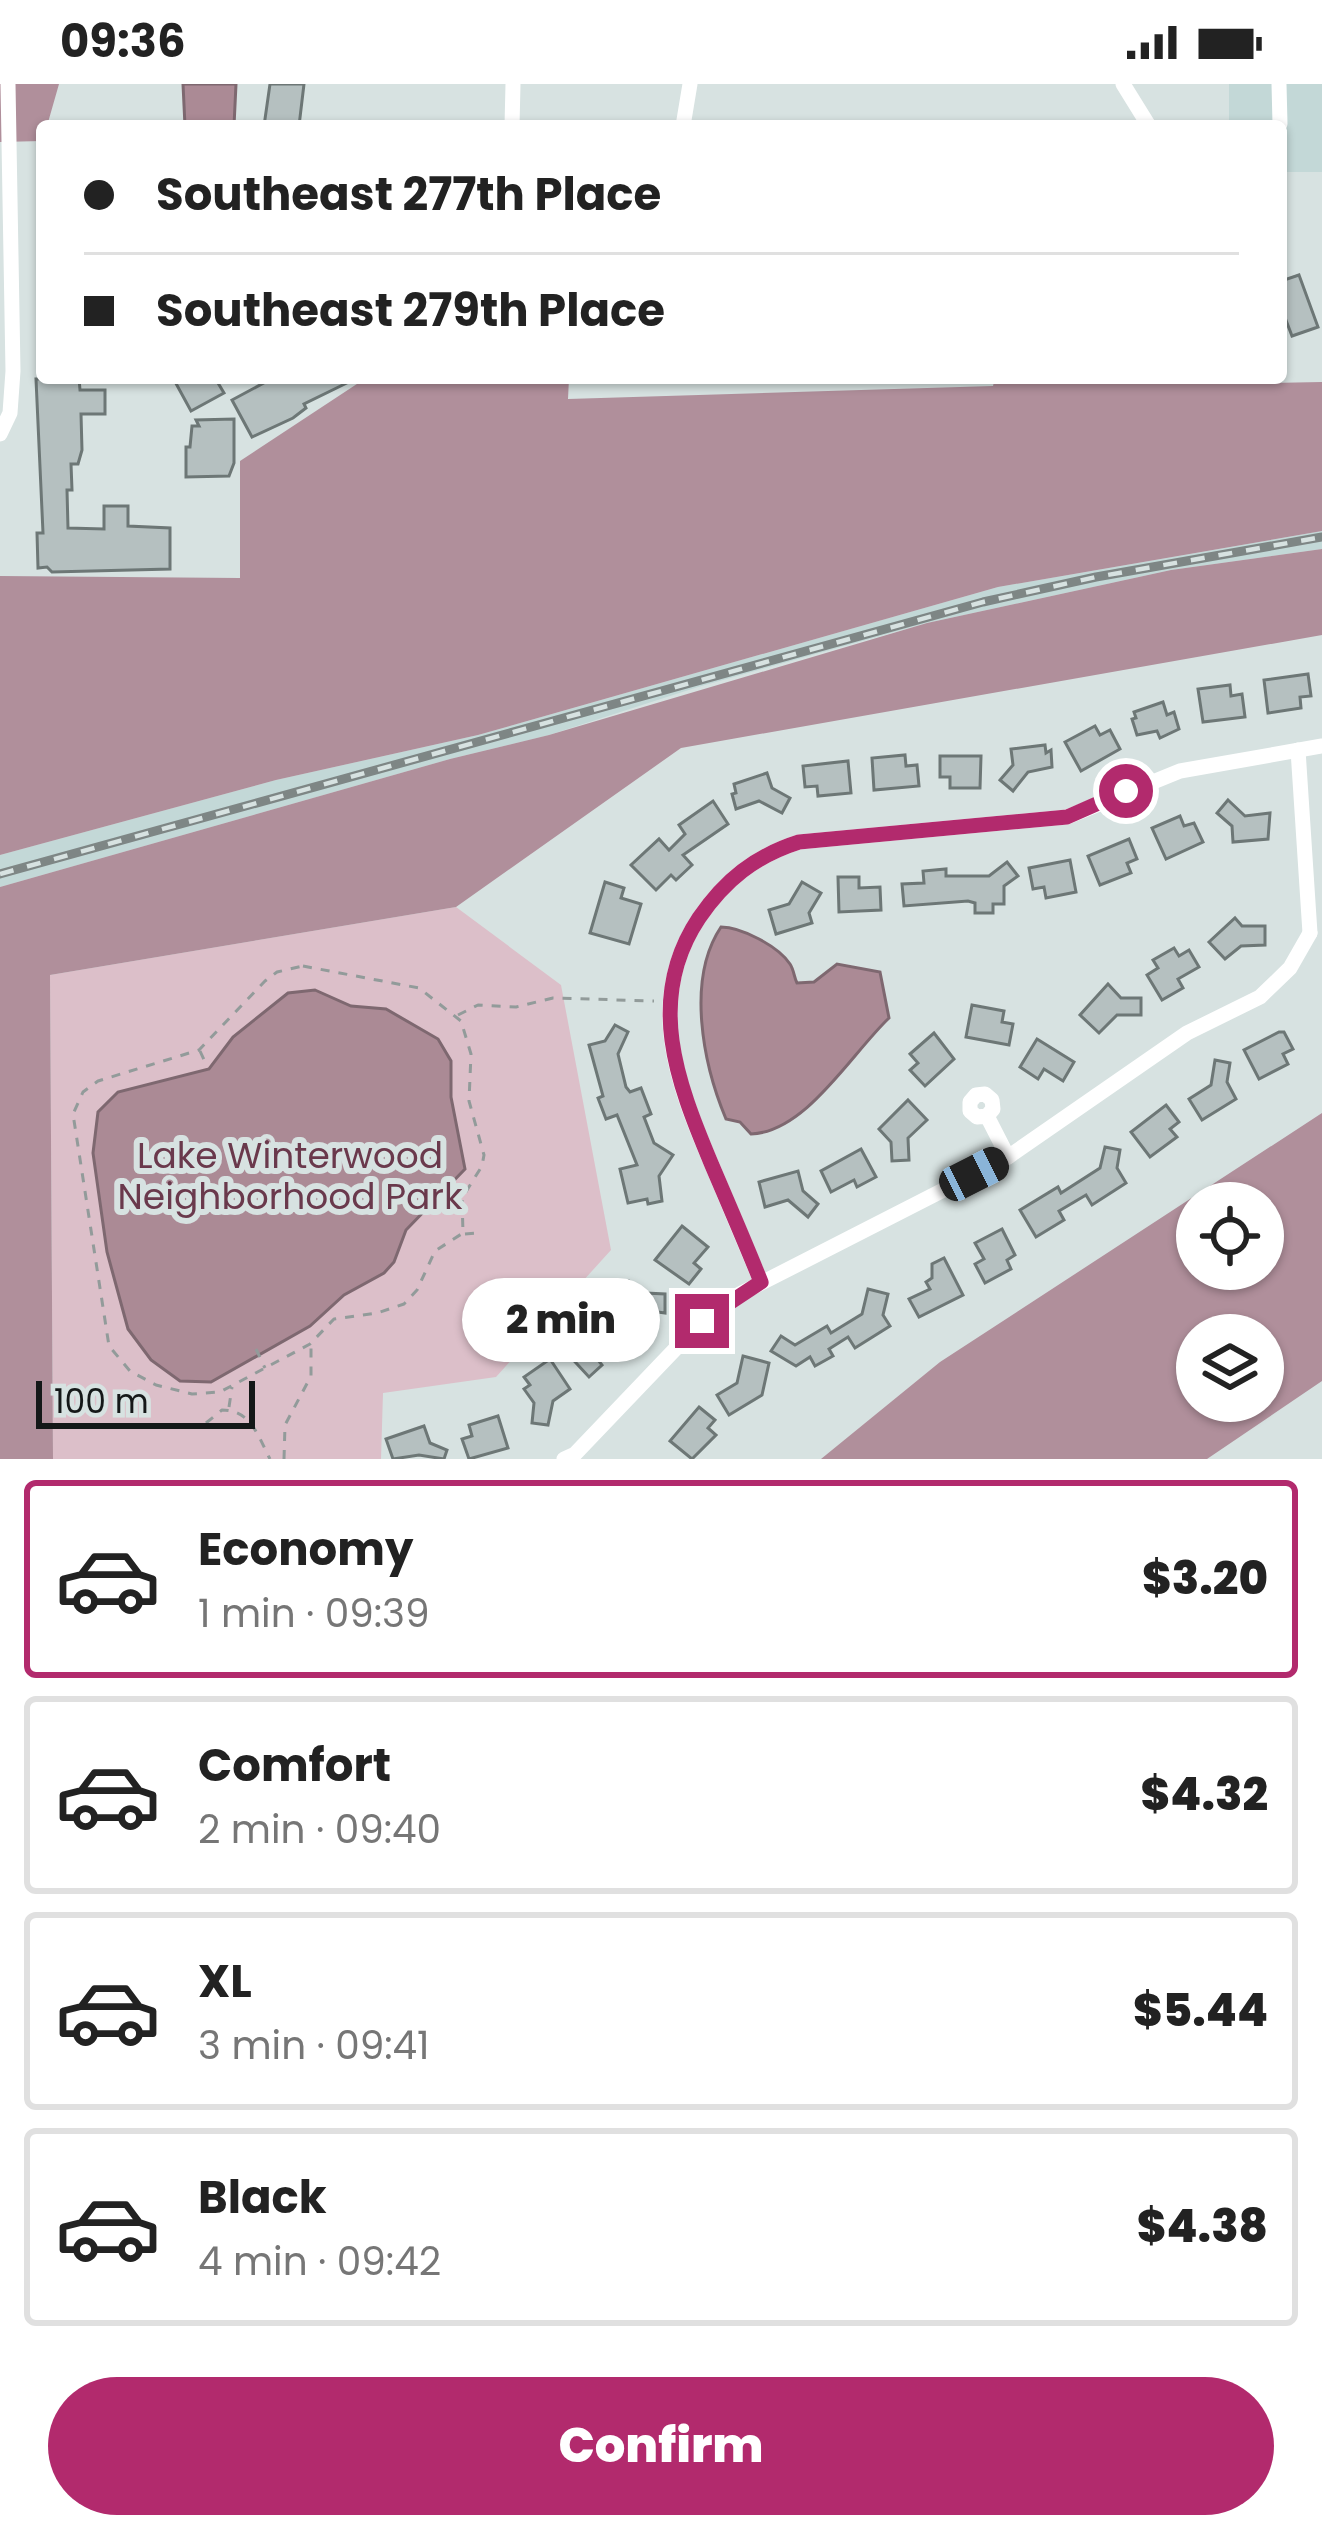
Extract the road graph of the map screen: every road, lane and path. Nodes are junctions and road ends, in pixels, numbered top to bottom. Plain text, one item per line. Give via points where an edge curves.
1 (8, 84) edge
2 (513, 84) edge
3 (690, 84) edge
4 (1123, 84) edge
5 (1279, 84) edge
6 (512, 120) edge
7 (684, 120) edge
8 (1145, 120) edge
9 (1280, 120) edge
10 (0, 434) edge
11 (1322, 746) edge
12 (1298, 750) junction
13 (1316, 935) edge
14 (669, 1003) junction
15 (457, 1016) junction
16 (199, 1050) junction
17 (205, 1062) dead end
18 (987, 1116) dead end
19 (1007, 1156) junction
20 (463, 1233) junction
21 (477, 1233) dead end
22 (761, 1282) junction
23 (310, 1344) junction
24 (256, 1349) dead end
25 (265, 1368) junction
26 (232, 1386) junction
27 (229, 1409) junction
28 (206, 1423) dead end
29 (270, 1459) edge
30 (284, 1459) edge
31 (564, 1459) edge

1 - 10 street via 14,371
2 - 6 street
3 - 7 street
4 - 8 street
5 - 9 street
11 - 12 street
12 - 13 street
12 - 14 street via 1180,771 1067,817 771,851 709,904 682,950
13 - 19 street via 1259,997 1187,1033
14 - 15 path via 553,998 478,1005
14 - 22 street via 681,1093
15 - 16 path via 419,988 303,966 277,972
15 - 20 path via 470,1043 469,1102 484,1155 462,1198
16 - 17 path
16 - 26 path via 98,1081 73,1114 109,1346 130,1371 172,1390 207,1394
18 - 19 street
19 - 22 street
20 - 21 path
20 - 23 path via 435,1252 404,1304 334,1319
22 - 31 street via 702,1321
23 - 25 path
23 - 30 path via 310,1376 288,1413
24 - 25 path
25 - 26 path
26 - 27 path
27 - 28 path
27 - 29 path via 252,1424

